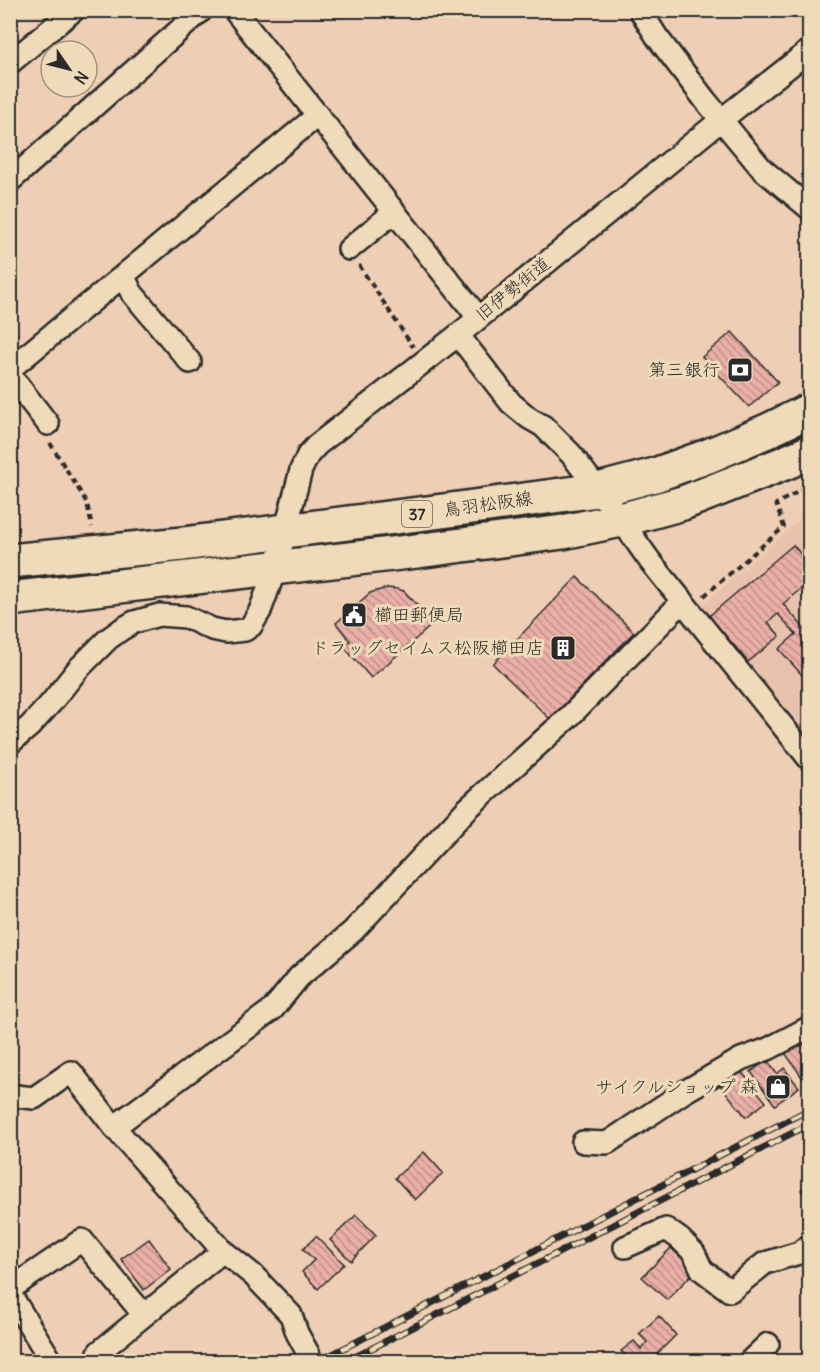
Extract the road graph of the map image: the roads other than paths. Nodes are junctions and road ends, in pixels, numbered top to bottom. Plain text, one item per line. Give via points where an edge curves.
1 (74, 10) edge
2 (202, 10) edge
3 (234, 10) edge
4 (640, 10) edge
5 (810, 50) edge
6 (10, 63) edge
7 (318, 115) junction
8 (721, 120) junction
9 (10, 181) edge
10 (810, 209) edge
11 (394, 212) junction
12 (349, 249) road end
13 (123, 276) junction
14 (478, 317) junction
15 (458, 335) junction
16 (190, 362) dead end
17 (10, 369) edge
18 (10, 375) edge
19 (810, 410) edge
20 (48, 424) road end
21 (810, 452) edge
22 (598, 490) junction
23 (621, 520) junction
24 (286, 530) junction
25 (10, 561) edge
26 (276, 567) junction
27 (10, 599) edge
28 (683, 601) junction
29 (10, 743) edge
30 (810, 760) edge
31 (810, 1027) edge
32 (12, 1095) edge
33 (114, 1127) junction
34 (583, 1142) dead end
35 (810, 1245) edge
36 (625, 1247) dead end
37 (223, 1251) junction
38 (10, 1289) edge
39 (10, 1294) edge
40 (144, 1315) junction
41 (768, 1344) dead end
42 (99, 1352) dead end
43 (309, 1355) dead end
44 (52, 1362) edge
45 (749, 1362) edge

1 - 6 street
2 - 9 street
3 - 7 street
4 - 8 street
5 - 8 street, 旧伊勢街道
7 - 11 street
7 - 13 street
8 - 10 street via 762,169
8 - 14 street, 旧伊勢街道
11 - 12 street
11 - 14 street
13 - 16 street via 132,293
13 - 17 street
14 - 15 street, 旧伊勢街道
15 - 22 street via 511,403 572,454
15 - 24 street, 旧伊勢街道 via 308,455
18 - 20 street
19 - 22 main road, 鳥羽松阪線 / 37 via 708,456
21 - 23 main road, 鳥羽松阪線 / 37 via 683,502
22 - 23 street
22 - 24 main road, 鳥羽松阪線 / 37
23 - 26 main road, 鳥羽松阪線 / 37 via 563,532
23 - 28 street
24 - 25 main road, 鳥羽松阪線 / 37
24 - 26 street, 旧伊勢街道
26 - 27 main road, 鳥羽松阪線 / 37
26 - 29 street, 旧伊勢街道 via 256,619 245,630 226,632 186,617 159,615 134,622 108,639
28 - 30 street
28 - 33 street via 570,717 467,810 353,931 299,977 273,1009
31 - 34 street via 741,1059 607,1143
32 - 33 street via 34,1098 71,1072
33 - 37 street
35 - 36 street via 799,1253 765,1263 730,1291 702,1270 694,1253 666,1230
37 - 40 street
37 - 43 street via 253,1275 291,1315
38 - 40 street via 82,1240
39 - 44 street
40 - 42 street
41 - 45 street

